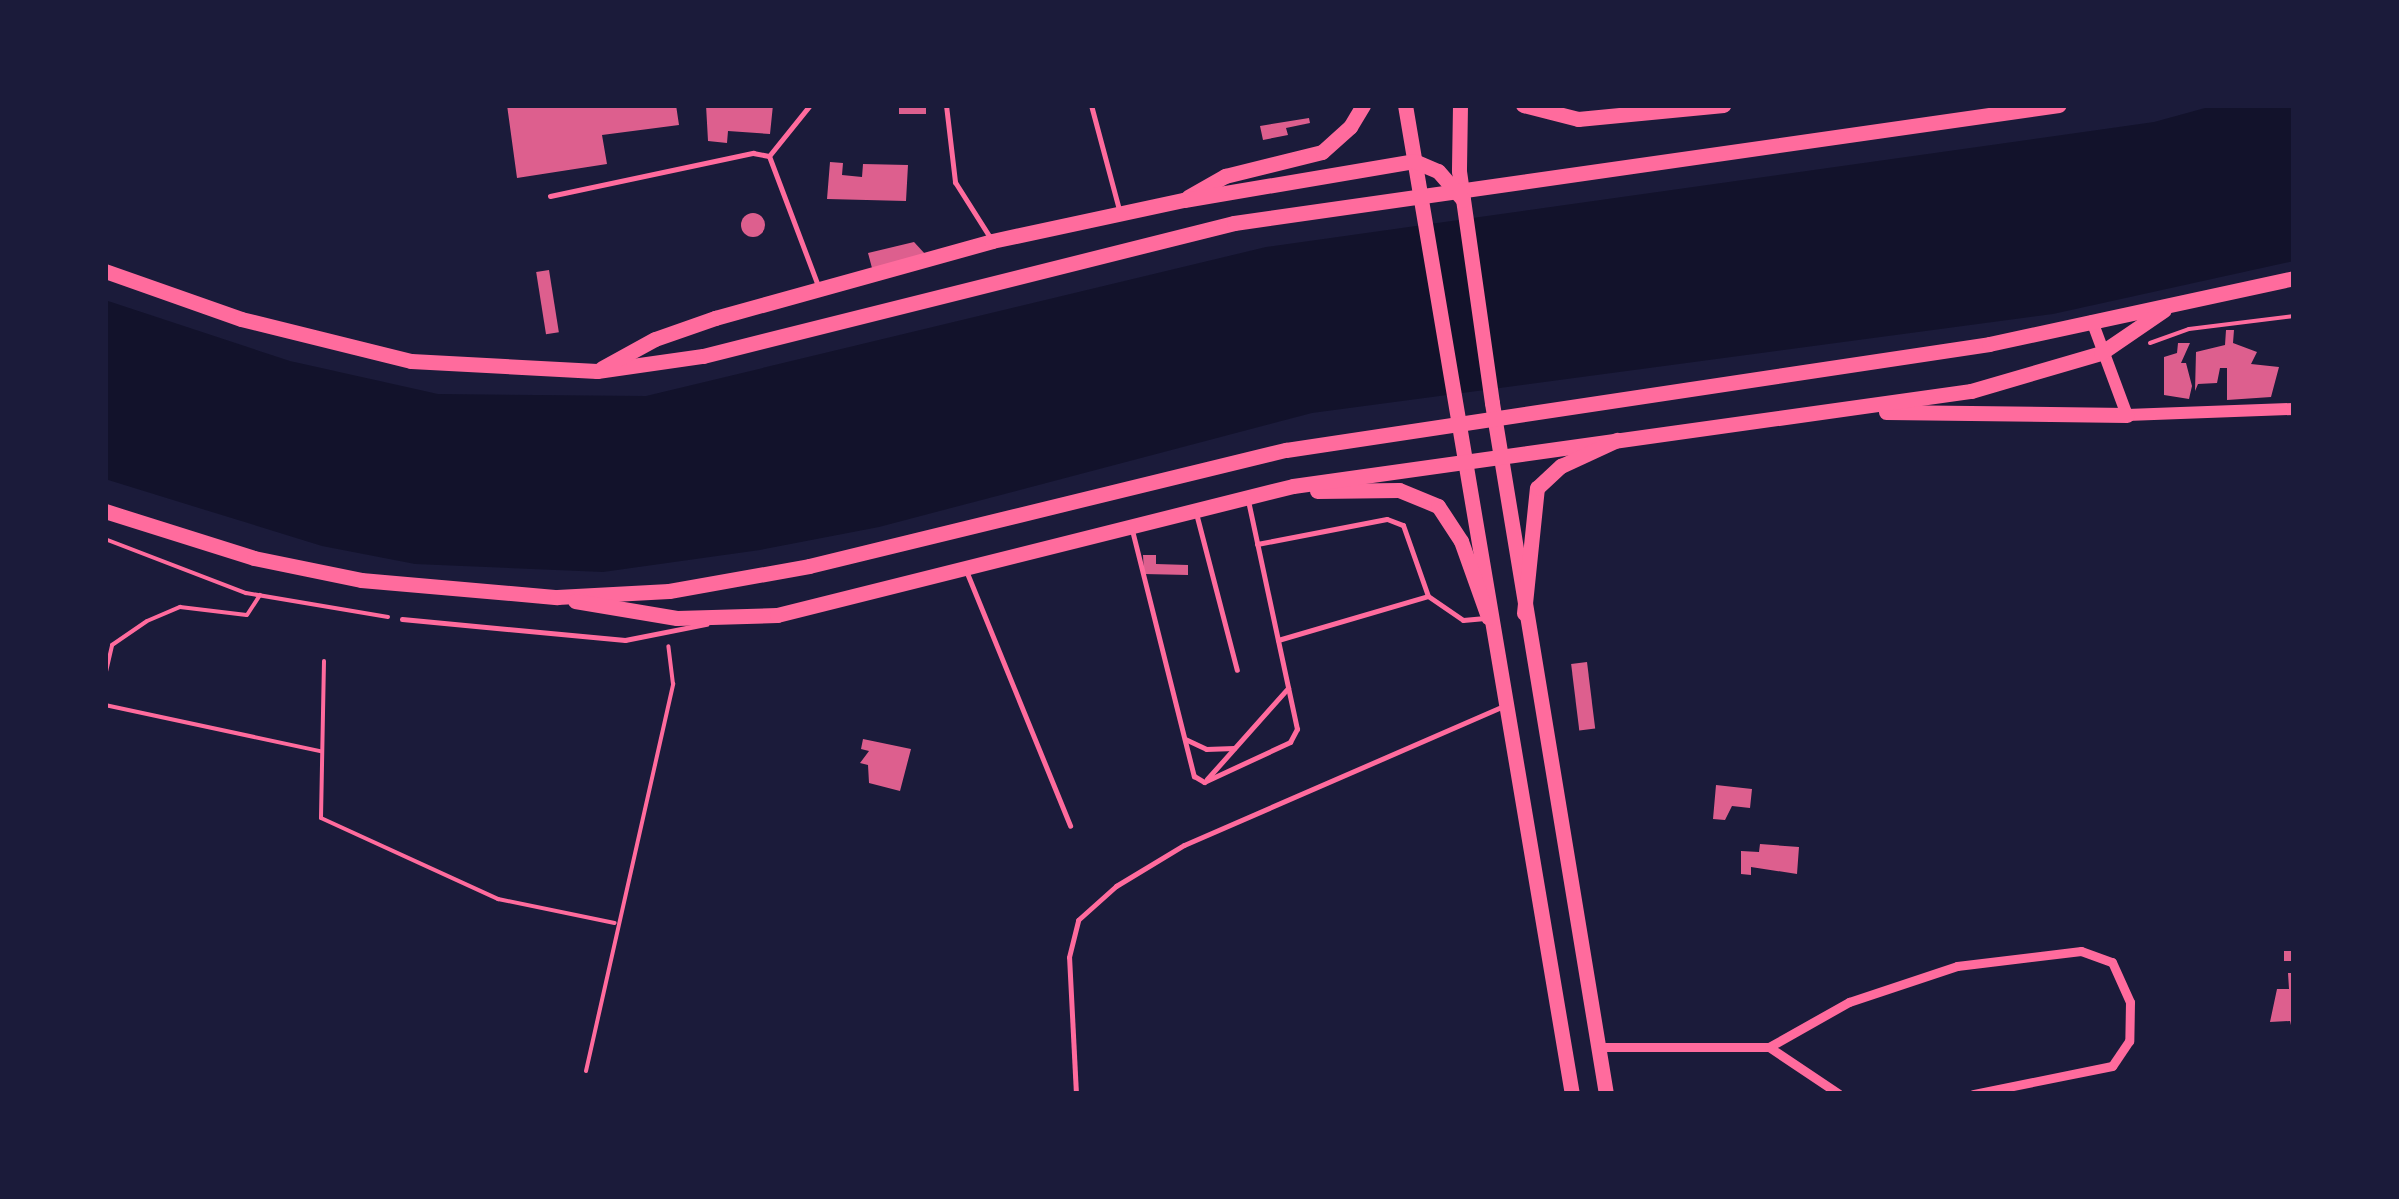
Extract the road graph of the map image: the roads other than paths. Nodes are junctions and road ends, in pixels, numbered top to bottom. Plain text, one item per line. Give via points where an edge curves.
1 (810, 105) edge
2 (946, 105) edge
3 (1091, 105) edge
4 (1363, 105) edge
5 (1405, 105) edge
6 (1460, 105) edge
7 (1524, 105) edge
8 (1723, 105) edge
9 (2059, 105) edge
10 (769, 156) junction
11 (1415, 168) junction
12 (550, 196) dead end
13 (1184, 200) junction
14 (1463, 205) junction
15 (1120, 214) junction
16 (992, 242) junction
17 (105, 271) edge
18 (2294, 278) edge
19 (819, 289) junction
20 (2164, 310) junction
21 (2092, 322) junction
22 (2101, 353) junction
23 (597, 371) junction
24 (2294, 409) edge
25 (1848, 411) junction
26 (2127, 415) junction
27 (1620, 437) junction
28 (1500, 452) junction
29 (1465, 457) junction
30 (1294, 486) junction
31 (1247, 497) junction
32 (105, 510) edge
33 (1195, 510) junction
34 (1131, 525) junction
35 (1257, 544) junction
36 (964, 566) junction
37 (1428, 596) junction
38 (557, 597) junction
39 (1524, 612) junction
40 (1488, 618) junction
41 (402, 619) road end
42 (719, 619) junction
43 (1278, 640) junction
44 (1237, 670) dead end
45 (1288, 688) junction
46 (1503, 706) junction
47 (1185, 739) junction
48 (1234, 748) junction
49 (1204, 782) junction
50 (1070, 826) dead end
51 (1599, 1046) junction
52 (1769, 1047) junction
53 (1076, 1094) edge
54 (1572, 1094) edge
55 (1606, 1094) edge
56 (1839, 1094) edge
57 (1973, 1094) edge

1 - 10 lane
2 - 16 lane via 955,182
3 - 15 lane
4 - 13 main road via 1350,128 1322,152 1225,176
5 - 11 main road
6 - 14 main road
7 - 8 main road via 1578,119
9 - 23 main road via 1234,223 849,322 702,356
10 - 12 lane via 752,153
10 - 19 lane
11 - 13 main road
11 - 14 main road via 1438,171
11 - 29 main road
13 - 15 main road
14 - 28 main road
15 - 16 main road
16 - 19 main road
17 - 23 main road via 241,319 411,361
18 - 20 main road
19 - 23 main road via 654,339
20 - 21 main road
20 - 22 main road
21 - 22 main road
21 - 38 main road via 1988,344 1301,447 715,584
22 - 25 main road via 1972,391
22 - 26 main road
24 - 26 main road
25 - 26 main road
25 - 27 main road
27 - 28 main road
27 - 39 main road via 1561,466 1537,488
28 - 29 main road
28 - 39 main road
29 - 30 main road
29 - 40 main road
30 - 31 main road
30 - 40 main road via 1399,490 1438,506 1461,541
31 - 33 main road
31 - 35 lane
32 - 38 main road via 254,558 362,580
33 - 34 main road
33 - 44 lane
34 - 36 main road
34 - 47 lane
35 - 37 lane via 1387,519 1403,525
35 - 43 lane
36 - 42 main road via 813,607
36 - 50 lane
37 - 40 lane via 1464,620
37 - 43 lane
38 - 42 main road via 634,614
39 - 51 main road
40 - 46 main road
41 - 42 lane via 625,640 667,636
43 - 45 lane
45 - 48 lane
45 - 49 lane via 1297,729 1290,742
46 - 53 lane via 1184,845 1116,886 1078,920 1068,957
46 - 54 main road
47 - 48 lane via 1206,748
47 - 49 lane via 1194,776
48 - 49 lane
51 - 52 street
51 - 55 main road
52 - 56 street
52 - 57 street via 1849,1002 1957,966 2082,951 2112,962 2130,1002 2129,1041 2112,1066

